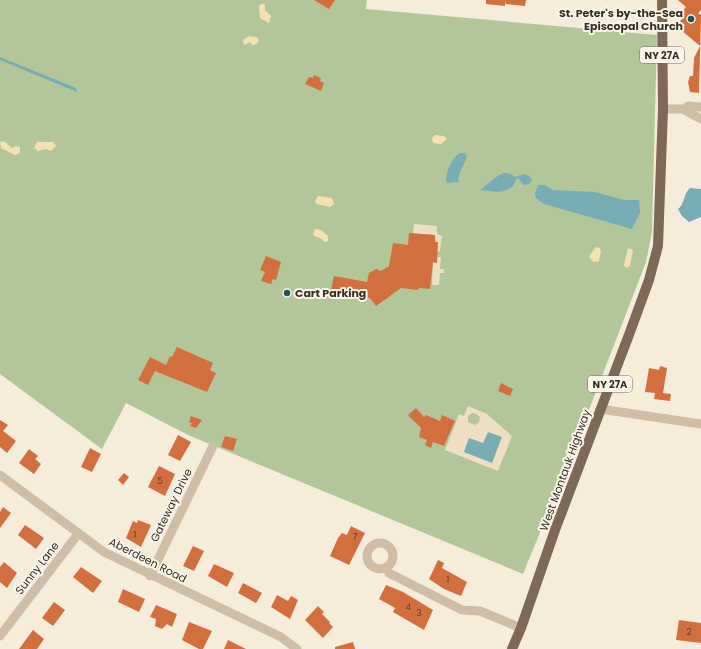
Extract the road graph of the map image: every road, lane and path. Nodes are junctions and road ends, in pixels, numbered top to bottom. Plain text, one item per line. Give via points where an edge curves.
1 (662, 0) edge
2 (701, 107) edge
3 (663, 109) junction
4 (687, 111) junction
5 (701, 114) edge
6 (701, 119) edge
7 (600, 408) junction
8 (701, 424) edge
9 (213, 446) dead end
10 (0, 475) edge
11 (78, 534) junction
12 (387, 568) dead end
13 (150, 576) junction
14 (521, 628) junction
15 (0, 636) edge
16 (297, 649) edge
17 (512, 649) edge

1 - 3 main road, NY 27A
2 - 4 street via 688,106
3 - 4 street
3 - 7 main road, West Montauk Highway / NY 27A via 658,246 649,280
4 - 5 street
4 - 6 street
7 - 8 street
7 - 14 main road, West Montauk Highway / NY 27A
9 - 13 street, Gateway Drive
10 - 11 street, Aberdeen Road
11 - 13 street, Aberdeen Road via 104,552
11 - 15 street, Sunny Lane
12 - 14 street via 389,573 462,610 480,611
13 - 16 street, Aberdeen Road via 281,637
14 - 17 main road, West Montauk Highway / NY 27A

